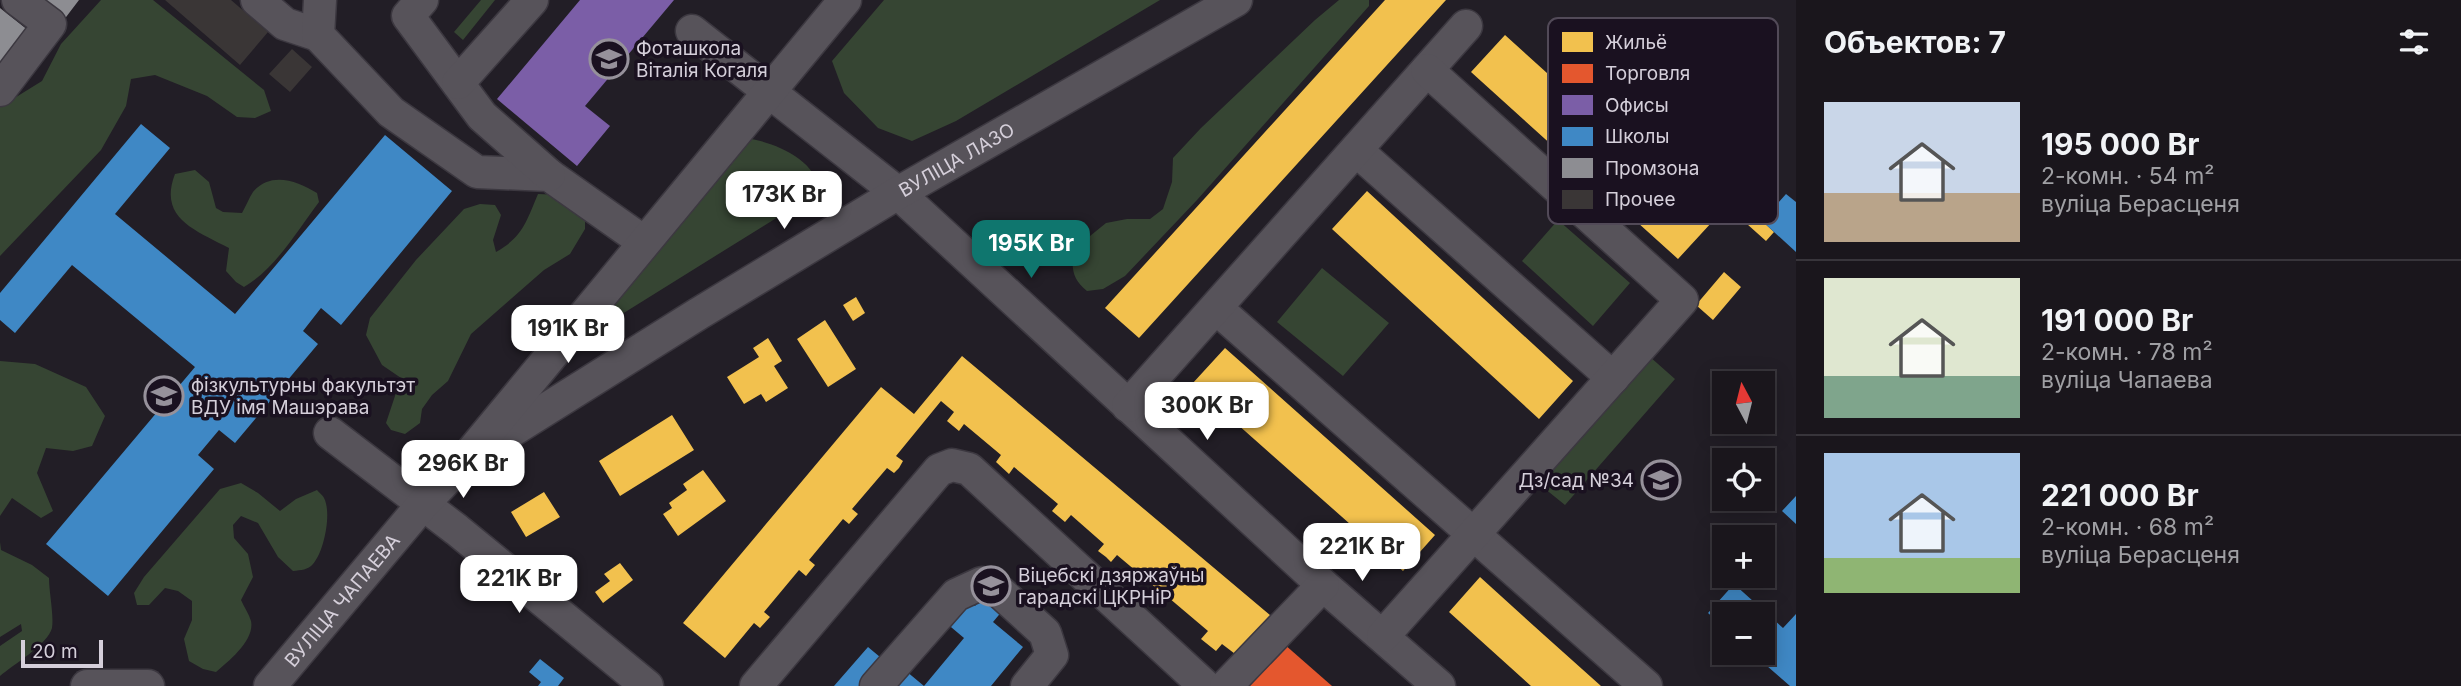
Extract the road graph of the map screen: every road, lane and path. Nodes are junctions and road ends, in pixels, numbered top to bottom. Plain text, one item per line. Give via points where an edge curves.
1 (18, 0) edge
2 (257, 0) edge
3 (320, 0) edge
4 (422, 0) edge
5 (532, 0) edge
6 (845, 0) edge
7 (1236, 0) edge
8 (1466, 26) dead end
9 (692, 31) dead end
10 (318, 35) junction
11 (1427, 70) junction
12 (2, 82) edge
13 (458, 83) junction
14 (767, 93) junction
15 (1356, 150) junction
16 (549, 175) junction
17 (1548, 179) edge
18 (898, 193) junction
19 (1598, 224) edge
20 (644, 242) junction
21 (1216, 308) junction
22 (1613, 377) junction
23 (1129, 405) junction
24 (330, 433) dead end
25 (465, 460) junction
26 (423, 504) junction
27 (1474, 535) junction
28 (1323, 585) junction
29 (1383, 636) junction
30 (87, 686) edge
31 (148, 686) edge
32 (270, 686) edge
33 (646, 686) edge
34 (756, 686) edge
35 (876, 686) edge
36 (1027, 686) edge
37 (1205, 686) edge
38 (1226, 686) edge
39 (1439, 686) edge
40 (1646, 686) edge

1 - 12 street via 50,24
2 - 10 street via 285,24
3 - 10 street
4 - 13 street via 408,16
5 - 13 street
6 - 14 street, ВУЛІЦА ЧАПАЕВА
7 - 18 street, ВУЛІЦА ЛАЗО
8 - 11 street
9 - 14 street
10 - 16 street via 391,112 477,172
11 - 15 street
11 - 17 street
13 - 16 street via 482,116
14 - 18 street
14 - 20 street, ВУЛІЦА ЧАПАЕВА
15 - 21 street
15 - 22 street
16 - 20 street
18 - 23 street
18 - 25 street, ВУЛІЦА ЛАЗО
19 - 22 street via 1682,300
20 - 25 street, ВУЛІЦА ЧАПАЕВА
21 - 23 street
21 - 27 street
22 - 27 street
23 - 28 street
24 - 26 street
25 - 26 street, ВУЛІЦА ЧАПАЕВА
26 - 32 street, ВУЛІЦА ЧАПАЕВА
26 - 33 street
27 - 29 street
27 - 40 street
28 - 29 street
28 - 38 street
29 - 39 street
30 - 31 street
34 - 37 street via 939,470 952,465 969,469
35 - 36 street via 956,595 982,583 1000,592 1045,633 1052,654

